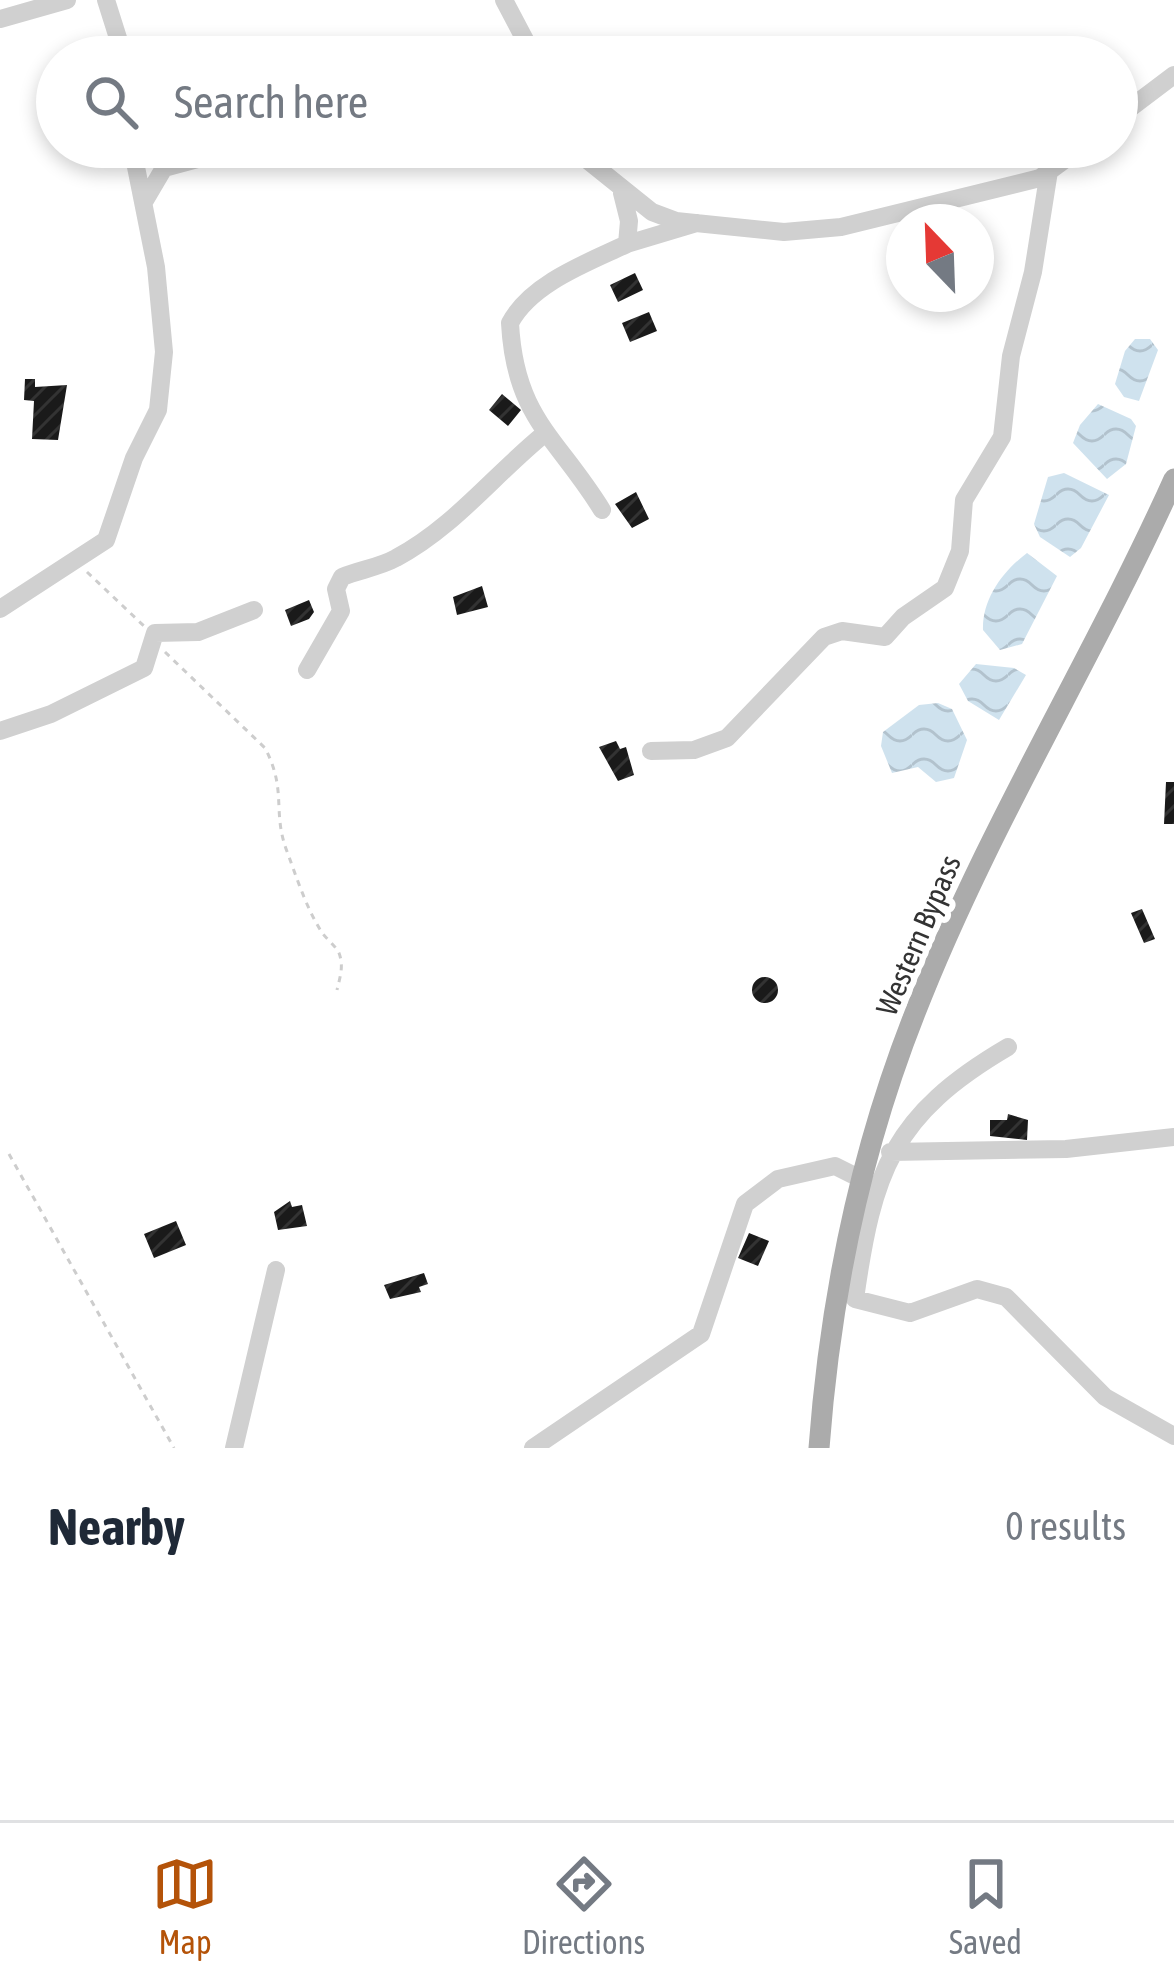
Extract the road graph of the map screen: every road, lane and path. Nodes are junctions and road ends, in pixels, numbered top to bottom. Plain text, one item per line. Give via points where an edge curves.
1 (68, 0) edge
2 (106, 0) edge
3 (504, 0) edge
4 (0, 19) edge
5 (117, 36) edge
6 (523, 36) edge
7 (1174, 75) edge
8 (1138, 102) edge
9 (137, 168) edge
10 (164, 168) edge
11 (594, 168) edge
12 (1053, 168) edge
13 (1049, 171) junction
14 (622, 193) junction
15 (144, 202) junction
16 (697, 223) junction
17 (627, 244) junction
18 (543, 435) junction
19 (1174, 479) edge
20 (602, 510) dead end
21 (76, 561) junction
22 (0, 609) edge
23 (254, 610) dead end
24 (154, 633) junction
25 (307, 670) dead end
26 (0, 731) edge
27 (651, 752) dead end
28 (337, 989) dead end
29 (1007, 1047) dead end
30 (1174, 1137) edge
31 (890, 1152) junction
32 (9, 1154) dead end
33 (861, 1178) junction
34 (276, 1270) dead end
35 (1174, 1436) edge
36 (174, 1448) edge
37 (234, 1448) edge
38 (533, 1448) edge
39 (818, 1448) edge

1 - 4 street
2 - 5 street
3 - 6 street
7 - 8 street
9 - 15 street
10 - 15 street
11 - 14 street
12 - 13 street
13 - 16 street via 828,229
13 - 27 street via 1002,437 964,500 960,551 945,588 885,637 824,637 728,737 694,750
14 - 16 street via 652,212
14 - 17 street
15 - 21 street via 164,352 158,410 106,540
16 - 17 street
17 - 18 street via 568,272 510,323 521,385
18 - 20 street via 570,458
18 - 25 street via 415,547 342,578 340,610
19 - 33 main road, Western Bypass via 984,857 914,1014
21 - 22 street
21 - 24 path
23 - 24 street via 198,632
24 - 26 street via 144,668
24 - 28 path via 273,764 286,851 320,930 339,953
29 - 31 street via 908,1123
30 - 31 street via 1066,1149
31 - 35 street via 855,1299 910,1313 977,1289 1006,1297 1105,1397
32 - 36 path
33 - 38 street via 835,1166 759,1189 745,1204 700,1334
33 - 39 main road, Western Bypass
34 - 37 street

